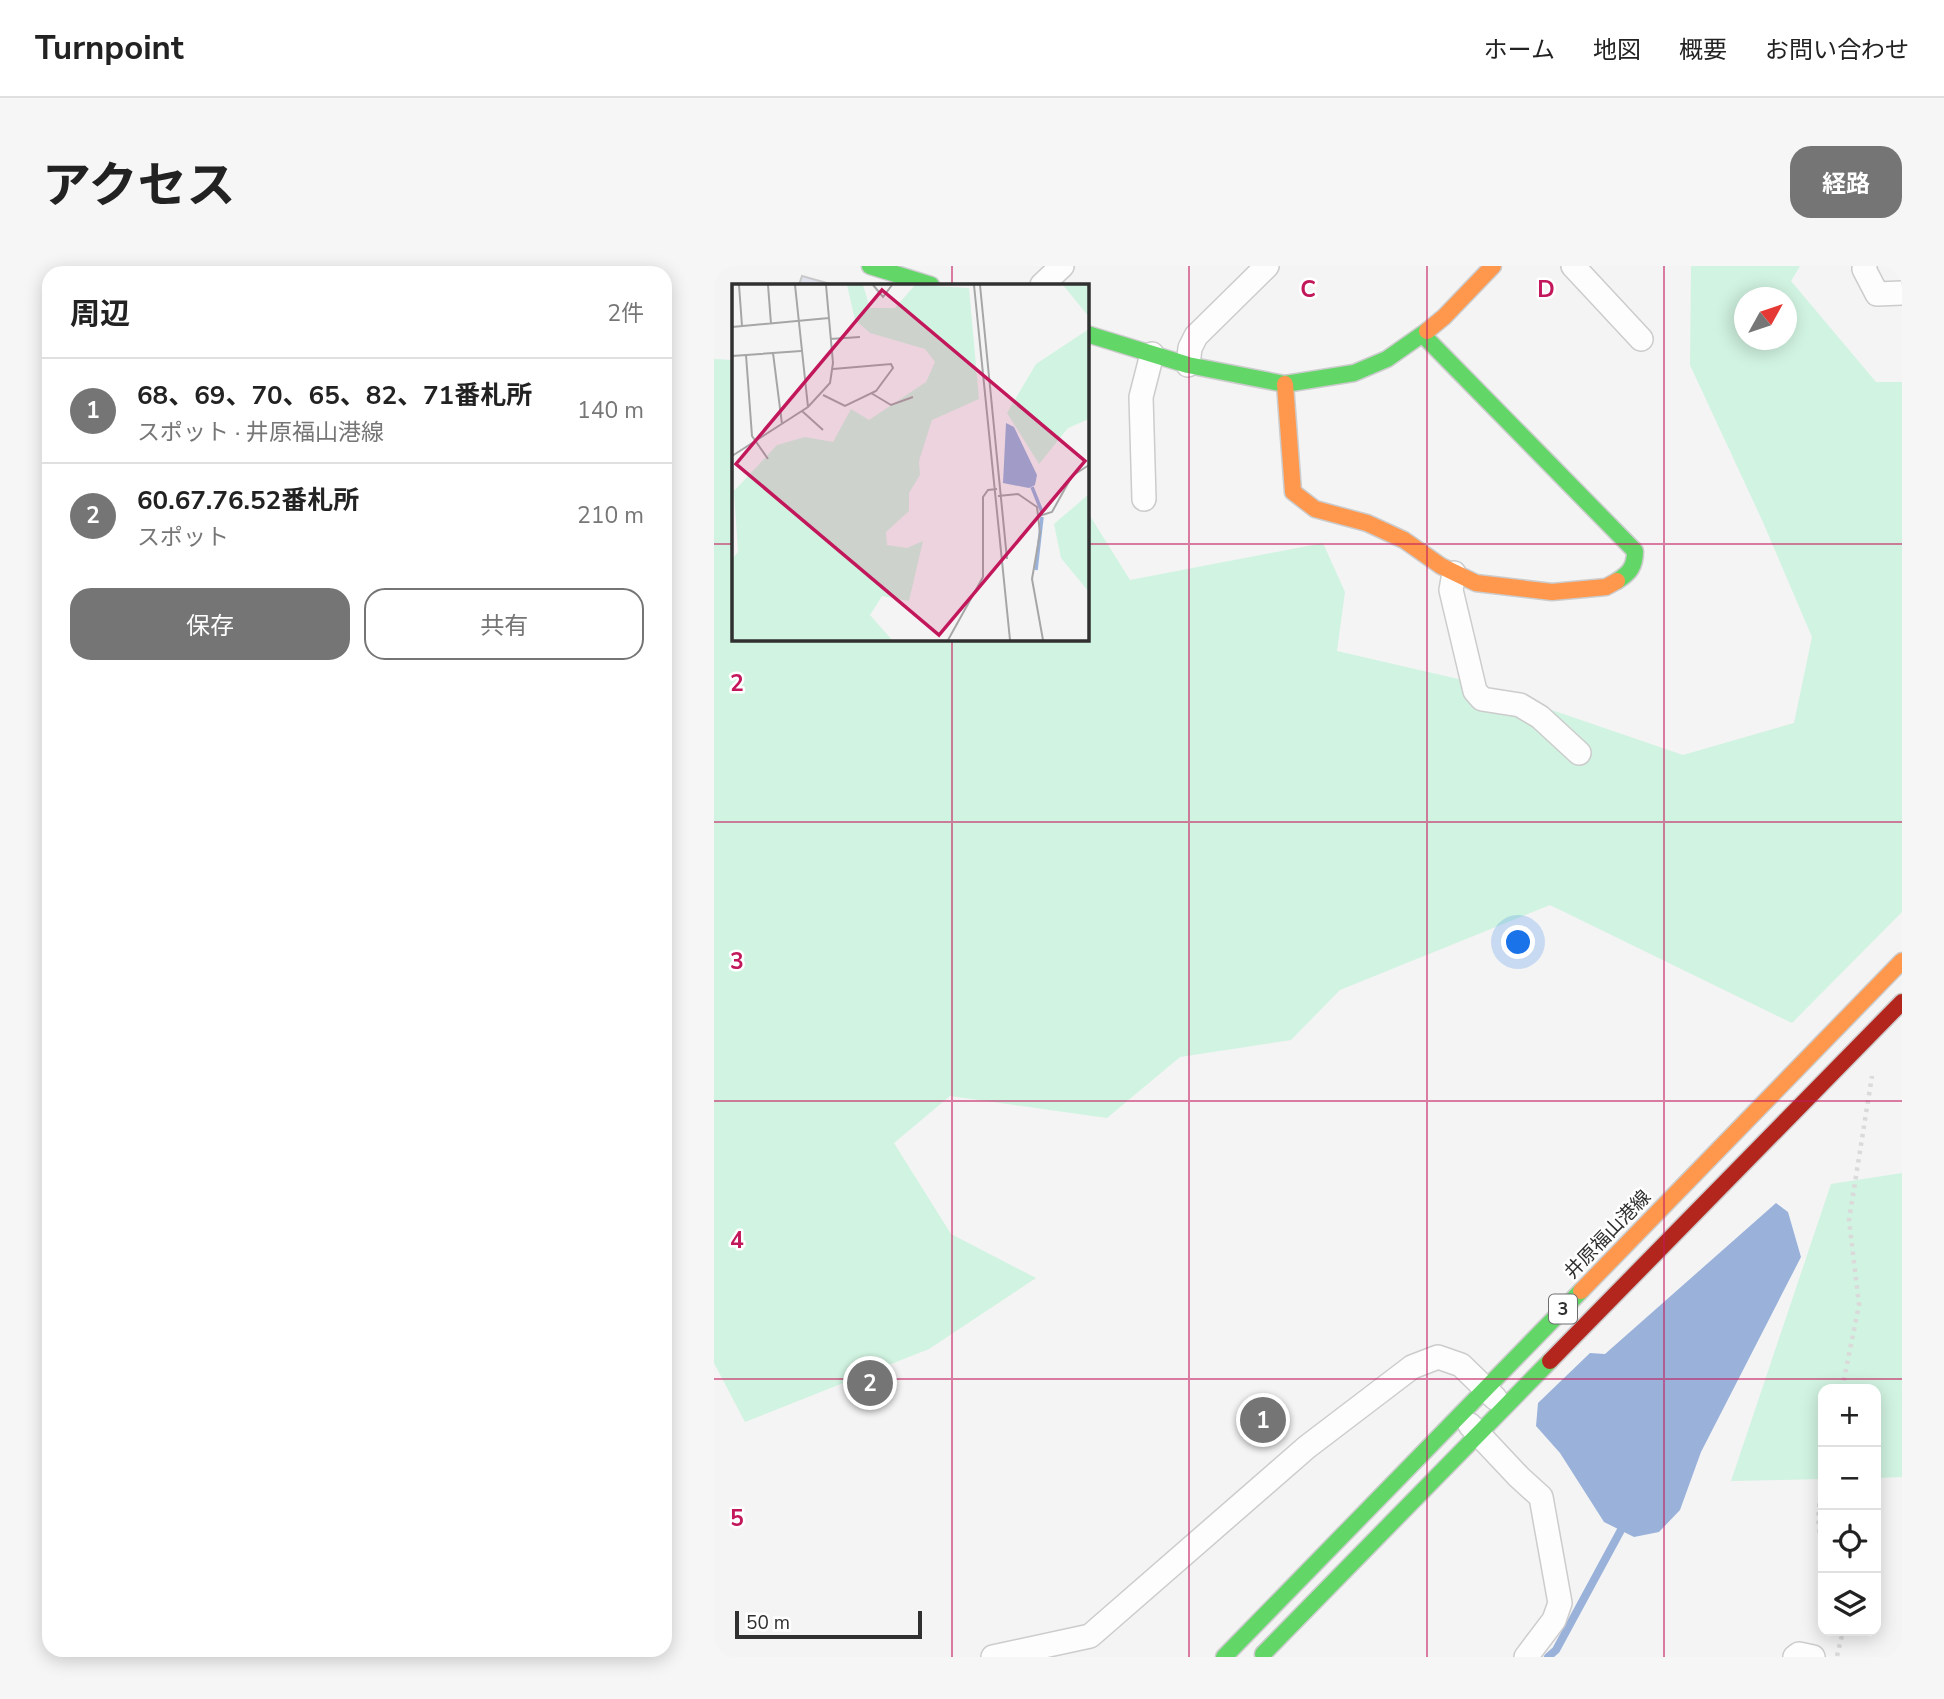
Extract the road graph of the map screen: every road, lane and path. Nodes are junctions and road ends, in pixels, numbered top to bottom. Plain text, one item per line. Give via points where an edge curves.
1 (1062, 266) edge
2 (1266, 266) edge
3 (1493, 266) edge
4 (1573, 266) edge
5 (1865, 266) edge
6 (872, 271) edge
7 (926, 284) edge
8 (1043, 284) edge
9 (1902, 293) edge
10 (1088, 334) edge
11 (1423, 335) junction
12 (1641, 339) dead end
13 (1152, 354) junction
14 (1188, 365) junction
15 (1285, 384) junction
16 (1144, 499) dead end
17 (1454, 573) junction
18 (1579, 753) dead end
19 (1902, 961) edge
20 (1902, 1002) edge
21 (1859, 1047) junction
22 (1843, 1384) edge
23 (1486, 1389) junction
24 (1504, 1407) junction
25 (1459, 1415) junction
26 (1479, 1433) junction
27 (1842, 1636) edge
28 (993, 1657) edge
29 (1224, 1657) edge
30 (1260, 1657) edge
31 (1527, 1657) edge
32 (1795, 1657) edge
33 (1812, 1657) edge
34 (1837, 1657) edge

1 - 8 street
2 - 14 street via 1196,336
3 - 11 main road
4 - 12 street
5 - 9 street via 1877,294
6 - 7 main road
10 - 13 main road
11 - 15 main road via 1387,359 1354,373
11 - 17 main road via 1635,551 1635,564 1606,587 1552,592 1476,583
13 - 14 main road
13 - 16 street via 1141,397
14 - 15 main road
15 - 17 main road via 1293,492 1315,509 1367,523 1404,540
17 - 18 street via 1451,590 1475,691 1482,699 1520,705
19 - 23 main road, 井原福山港線 / 3
20 - 21 main road, 3
21 - 22 path via 1873,1067 1849,1220 1859,1305
21 - 24 main road, 3
23 - 24 street
23 - 25 main road, 井原福山港線 / 3
23 - 28 street via 1461,1364 1438,1357 1412,1367 1307,1447 1090,1636
24 - 26 main road, 3
25 - 26 street
25 - 29 main road, 井原福山港線 / 3
26 - 30 main road, 3
26 - 31 street via 1541,1497 1560,1603 1554,1620
27 - 34 path
32 - 33 street

